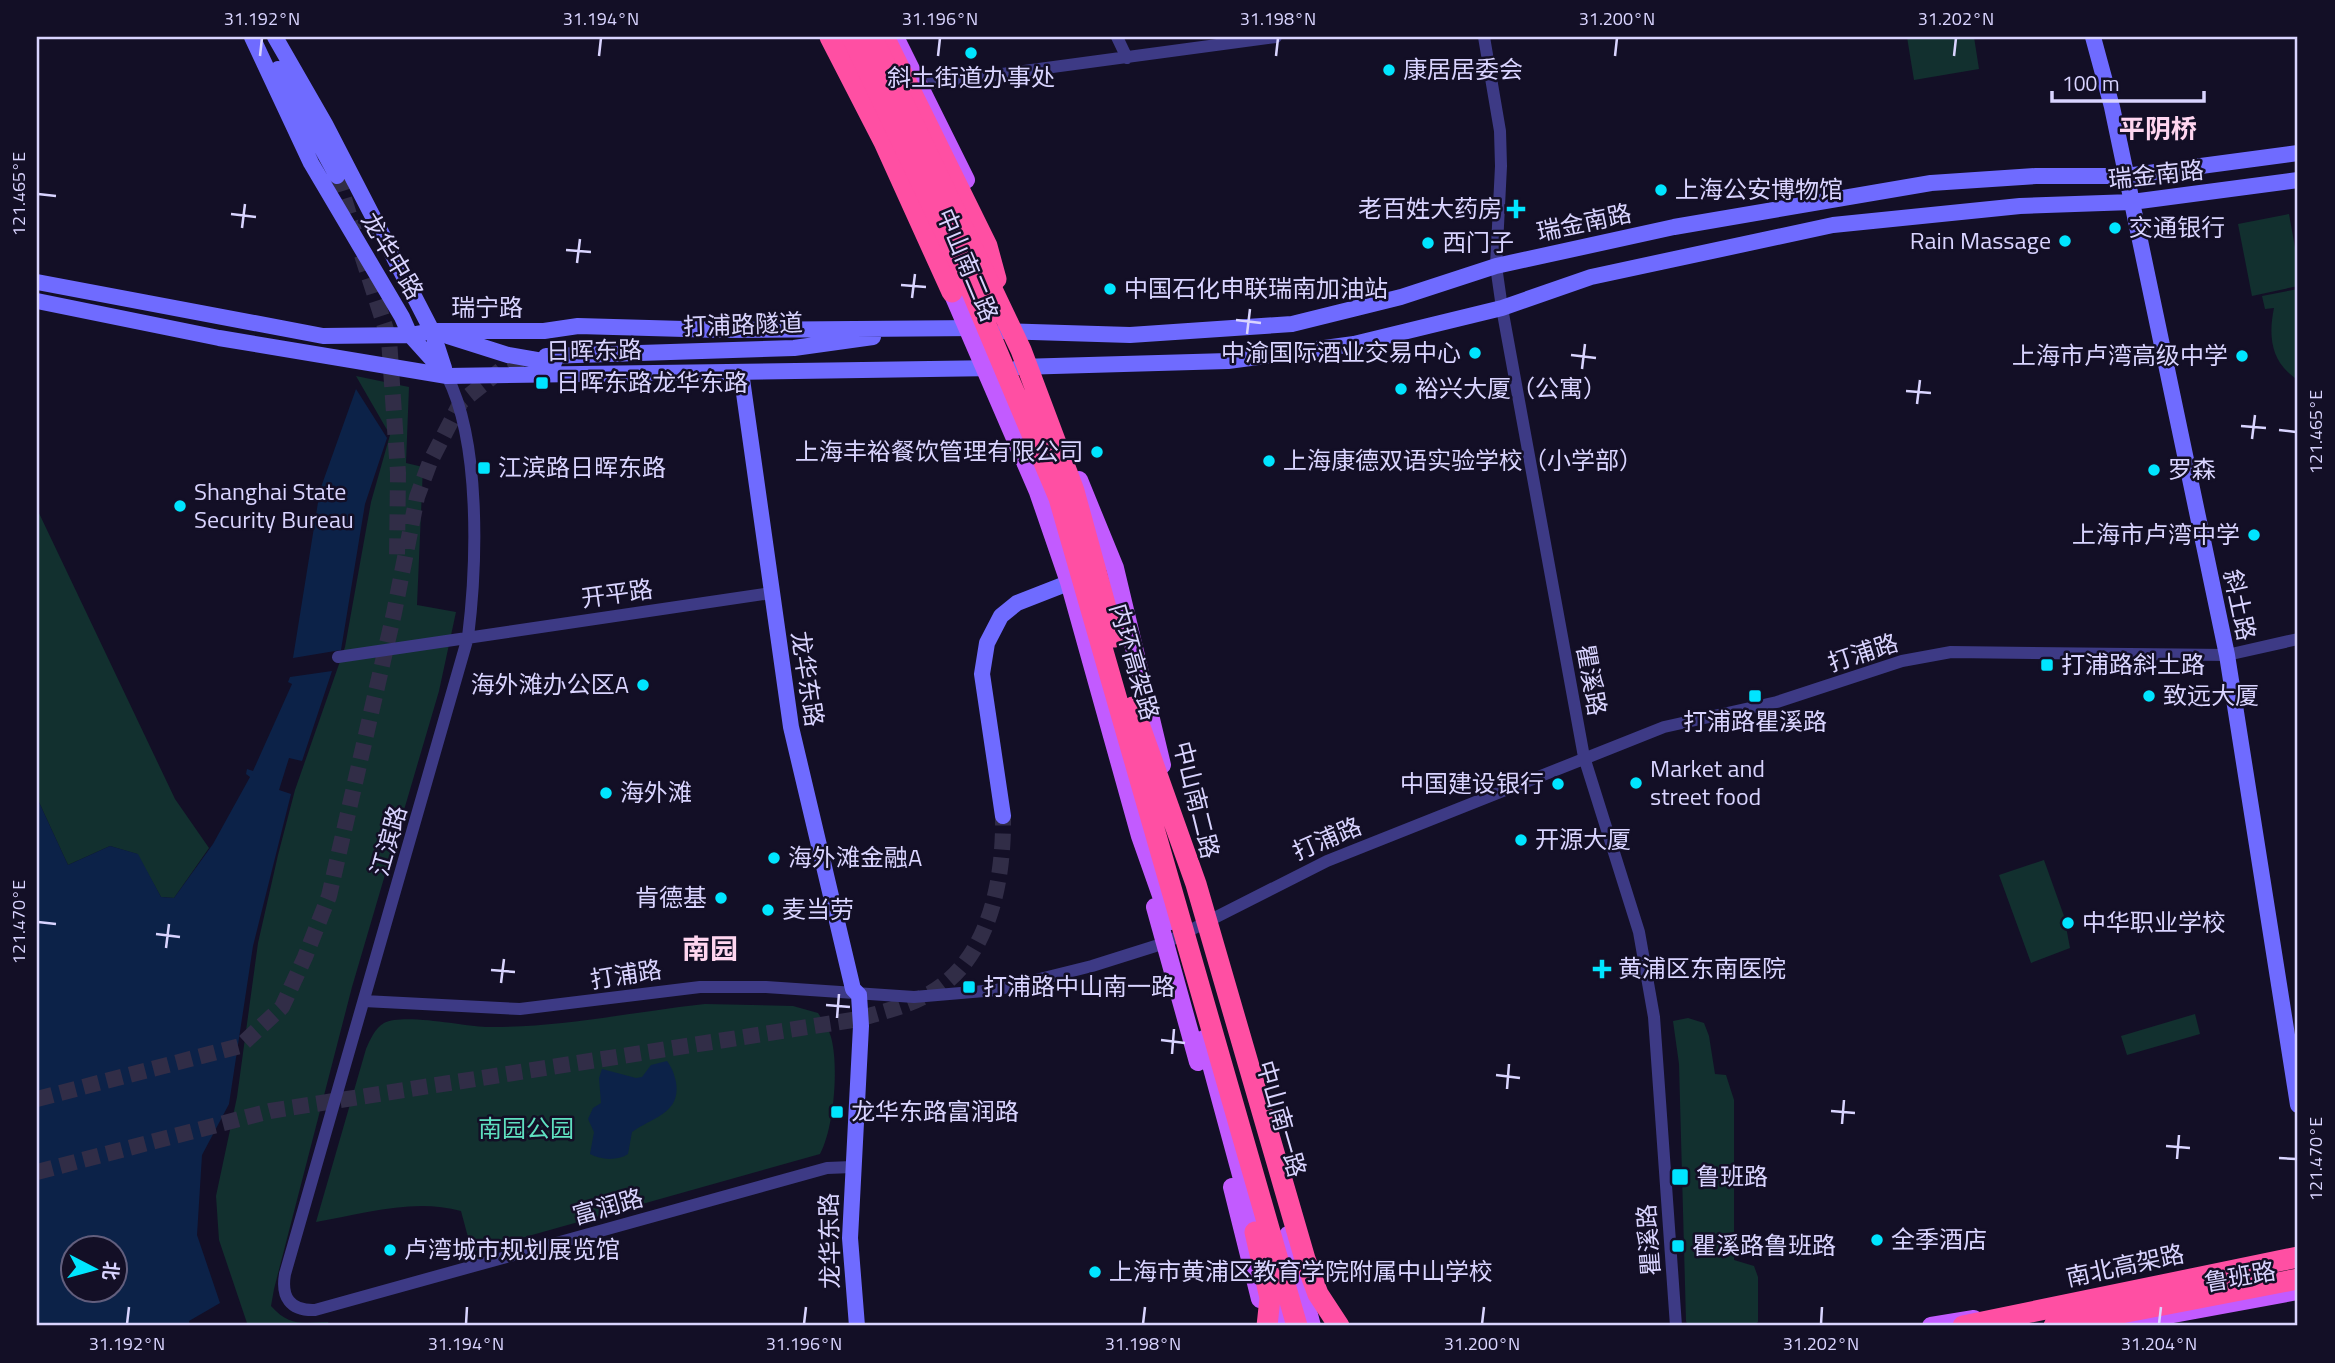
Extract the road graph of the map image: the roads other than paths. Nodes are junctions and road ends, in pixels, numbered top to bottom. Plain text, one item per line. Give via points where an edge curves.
1 (252, 37) edge
2 (259, 37) edge
3 (275, 37) edge
4 (821, 37) edge
5 (830, 37) edge
6 (842, 37) edge
7 (852, 37) edge
8 (872, 37) edge
9 (884, 37) edge
10 (895, 37) edge
11 (1117, 37) edge
12 (1276, 37) edge
13 (1485, 37) edge
14 (2093, 37) edge
15 (1128, 58) junction
16 (920, 85) junction
17 (2298, 153) edge
18 (337, 176) tunnel mouth
19 (2126, 176) junction
20 (2298, 180) edge
21 (2132, 202) junction
22 (1496, 266) junction
23 (37, 282) edge
24 (998, 284) junction
25 (952, 292) junction
26 (37, 301) edge
27 (1502, 308) junction
28 (967, 327) junction
29 (942, 328) junction
30 (432, 331) junction
31 (544, 331) junction
32 (1023, 333) junction
33 (410, 335) junction
34 (472, 344) junction
35 (545, 356) tunnel mouth
36 (1035, 367) junction
37 (985, 369) junction
38 (741, 372) junction
39 (447, 376) junction
40 (1115, 568) junction
41 (1069, 582) junction
42 (772, 593) junction
43 (468, 637) junction
44 (2298, 639) edge
45 (2227, 656) junction
46 (338, 657) dead end
47 (1133, 707) junction
48 (1584, 757) junction
49 (1003, 816) tunnel mouth
50 (1172, 890) junction
51 (1202, 926) junction
52 (1170, 940) junction
53 (854, 993) junction
54 (365, 1001) junction
55 (2298, 1105) edge
56 (847, 1166) junction
57 (2298, 1247) edge
58 (2298, 1257) edge
59 (2298, 1279) edge
60 (2298, 1291) edge
61 (295, 1308) joint
62 (847, 1326) edge
63 (857, 1326) edge
64 (1267, 1326) edge
65 (1282, 1326) edge
66 (1297, 1326) edge
67 (1311, 1326) edge
68 (1328, 1326) edge
69 (1339, 1326) edge
70 (1676, 1326) edge
71 (1931, 1326) edge
72 (1963, 1326) edge
73 (2054, 1326) edge
74 (2108, 1326) edge

1 - 33 main road, 龙华中路 via 311,163
2 - 18 main road
3 - 30 main road, 龙华中路
4 - 25 main road via 900,199
5 - 25 highway
6 - 25 main road, 中山南二路
7 - 50 highway, 内环高架路, bridge via 961,266 1059,498
8 - 24 main road, 中山南二路
8 - 47 highway, 内环高架路, bridge via 1021,350 1074,491
9 - 24 highway via 979,229
10 - 16 main road, 中山南二路
11 - 15 street
12 - 15 street
13 - 22 street, 瞿溪路 via 1500,131
14 - 19 main road, 斜土路
15 - 16 street
16 - 24 main road, 中山南二路 via 999,253
17 - 19 main road, 瑞金南路
19 - 21 main road, 斜土路
19 - 22 main road, 瑞金南路 via 1931,183 1674,227
20 - 21 main road, 瑞金南路
21 - 27 main road, 瑞金南路 via 2020,206 1833,225 1591,277
21 - 45 main road, 斜土路
22 - 27 street, 瞿溪路
22 - 32 main road, 瑞金南路 via 1401,297 1292,324 1130,335
23 - 33 main road, 瑞宁路 via 323,336
24 - 32 main road, 中山南二路
25 - 28 main road, 中山南二路
26 - 39 main road via 219,338
27 - 36 main road, 瑞金南路 via 1354,344 1228,361
27 - 48 street, 瞿溪路
28 - 29 main road
28 - 32 main road, 瑞金南路
28 - 37 main road, 中山南二路
29 - 31 main road, 瑞宁路 via 578,326
29 - 35 main road, 打浦路隧道 via 793,348
30 - 31 main road, 瑞宁路
30 - 33 main road, 瑞宁路
30 - 34 main road, 日晖东路
30 - 39 main road, 龙华中路
31 - 34 main road, 日晖东路 via 497,345
32 - 36 main road, 中山南二路
33 - 39 main road, 龙华中路
34 - 38 main road, 日晖东路 via 551,363 726,362
36 - 37 main road, 瑞金南路
36 - 40 main road, 中山南二路
37 - 38 main road, 日晖东路
37 - 41 main road, 中山南二路 via 1038,492
38 - 39 main road, 日晖东路
38 - 42 main road, 龙华东路
39 - 43 street, 江滨路 via 464,438 473,498 475,563
40 - 41 main road
40 - 51 main road, 中山南二路
41 - 49 main road via 1017,603 1001,616 987,643 982,674
41 - 52 main road, 中山南二路 via 1140,835 1148,881
42 - 43 street, 开平路
42 - 53 main road, 龙华东路 via 791,727
43 - 46 street, 开平路
43 - 54 street, 江滨路
44 - 45 street, 打浦路
45 - 48 street, 打浦路 via 1951,652 1902,661 1777,702 1664,727
45 - 55 main road, 斜土路
47 - 67 highway, 内环高架路, bridge
47 - 69 highway, bridge via 1196,884 1305,1259 1318,1294
48 - 51 street, 打浦路 via 1327,861
48 - 70 street, 瞿溪路 via 1639,932 1654,1017
50 - 64 highway, bridge via 1183,970 1266,1278
50 - 66 highway, 内环高架路, bridge
51 - 52 street, 打浦路
51 - 67 main road, 中山南一路
51 - 68 main road, 中山南二路 via 1220,943
52 - 53 street, 打浦路 via 1082,969 996,990 950,997
52 - 64 main road, 中山南二路
52 - 65 main road, 中山南二路
53 - 54 street, 打浦路 via 700,986 520,1009
53 - 56 main road, 龙华东路 via 861,1027
54 - 61 street, 江滨路 via 285,1274 284,1293
56 - 61 street, 富润路 via 315,1310
56 - 62 main road, 龙华东路 via 840,1263
56 - 63 main road, 龙华东路
57 - 71 main road, 鲁班路
58 - 72 highway, 南北高架路
59 - 73 highway, 南北高架路
60 - 74 main road, 鲁班路

